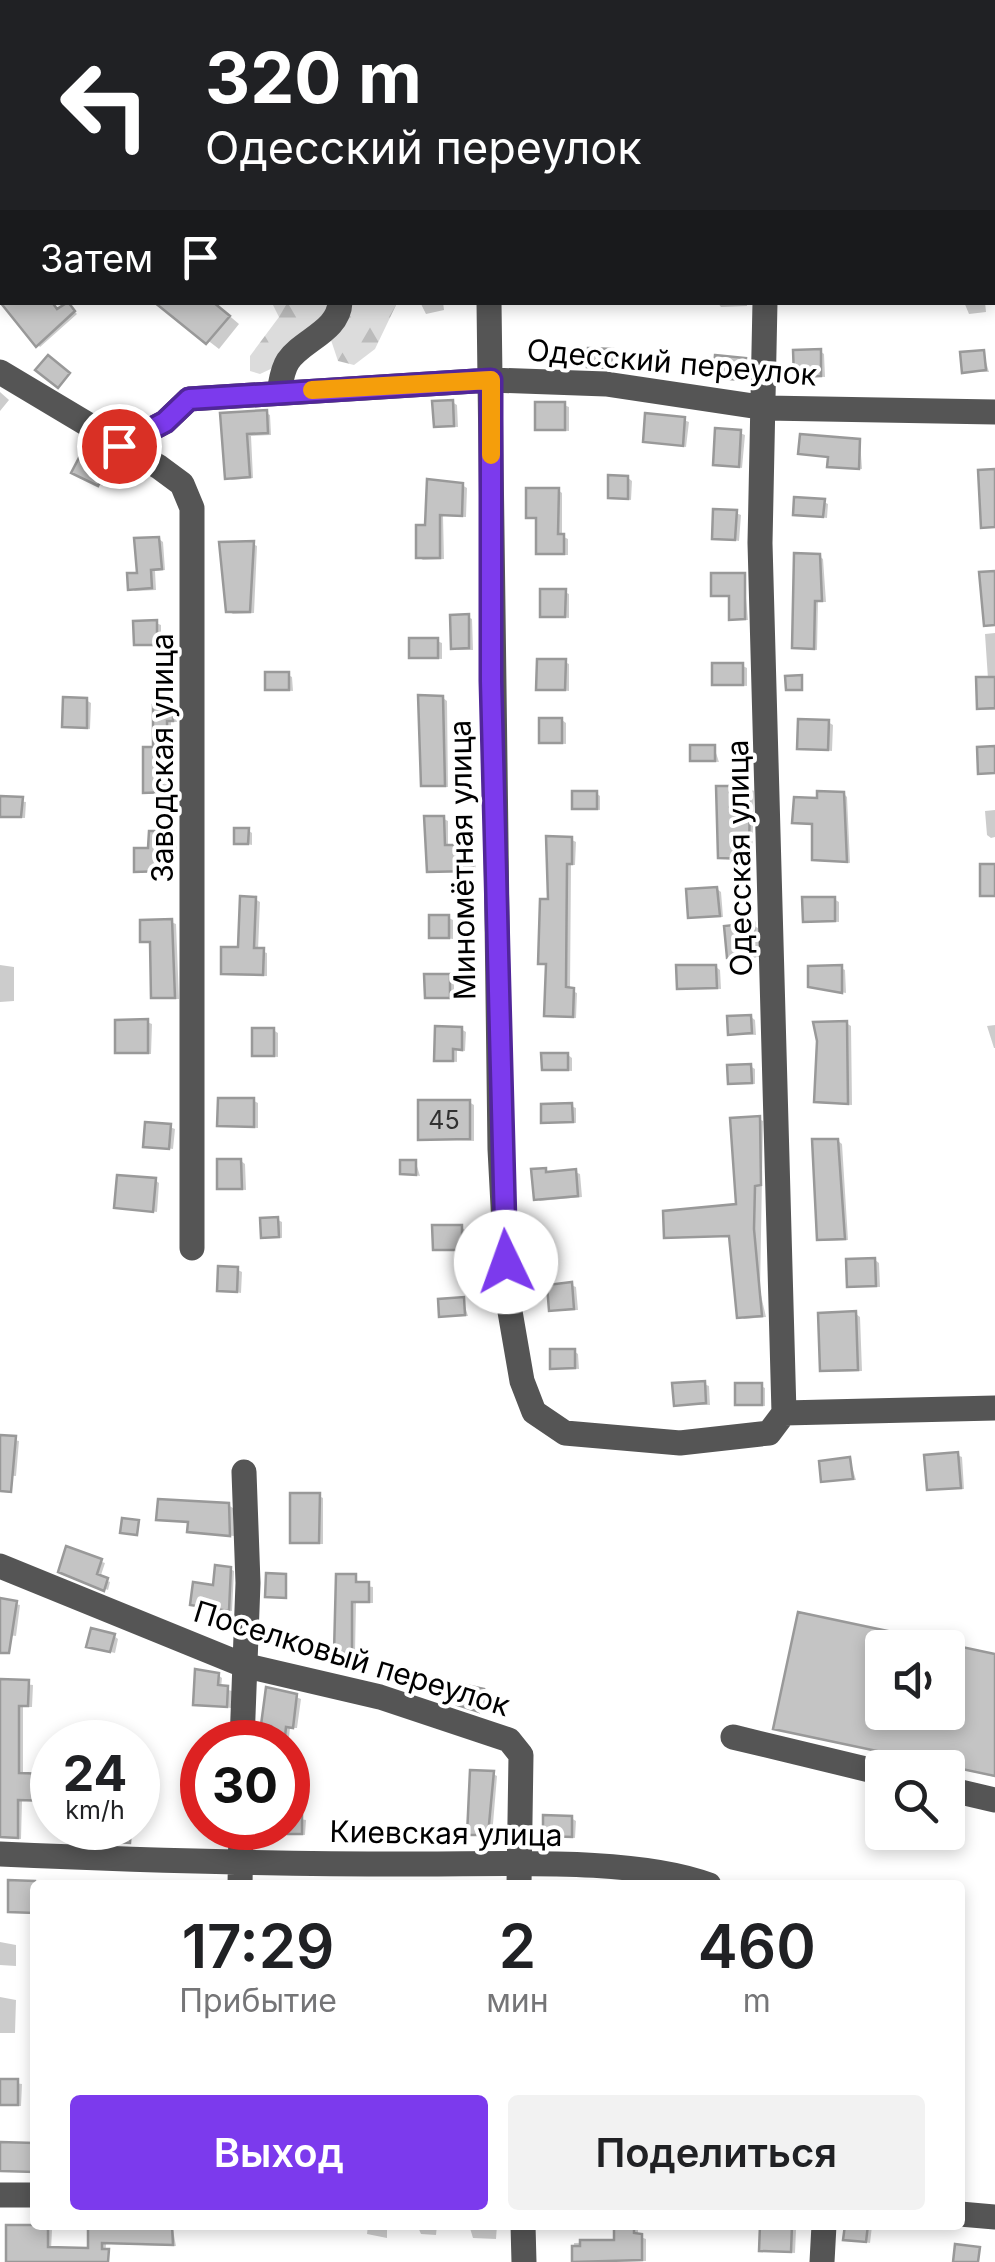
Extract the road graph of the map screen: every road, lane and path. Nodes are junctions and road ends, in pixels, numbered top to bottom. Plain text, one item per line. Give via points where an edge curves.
1 (339, 305) edge
2 (488, 305) edge
3 (765, 305) edge
4 (0, 372) edge
5 (491, 380) junction
6 (279, 392) junction
7 (766, 408) junction
8 (995, 412) edge
9 (119, 446) junction
10 (192, 1248) dead end
11 (995, 1408) edge
12 (784, 1413) junction
13 (244, 1472) dead end
14 (0, 1566) edge
15 (243, 1665) junction
16 (242, 1720) edge
17 (733, 1737) dead end
18 (865, 1769) edge
19 (965, 1793) edge
20 (995, 1800) edge
21 (0, 1854) edge
22 (240, 1874) edge
23 (519, 1875) edge
24 (692, 1880) edge
25 (0, 2195) edge
26 (30, 2195) edge
27 (965, 2214) edge
28 (995, 2217) edge
29 (524, 2230) edge
30 (824, 2230) edge
31 (524, 2262) edge
32 (822, 2262) edge

1 - 6 street via 328,327 290,358
2 - 5 street, Миномётная улица
3 - 7 street, Одесская улица
4 - 9 street, Заводская улица
5 - 6 street, Одесский переулок
5 - 7 street, Одесский переулок via 606,384
5 - 12 street, Миномётная улица via 500,1149 513,1342 534,1412 566,1433 680,1443 770,1432
6 - 9 street, Одесский переулок via 189,399 165,422
7 - 8 street, Одесский переулок
7 - 12 street, Одесская улица via 760,543
9 - 10 street, Заводская улица via 182,484 195,534
11 - 12 street
13 - 15 street
14 - 15 street, Поселковый переулок
15 - 16 street
15 - 23 street, Поселковый переулок via 380,1697 518,1746
17 - 18 street
19 - 20 street
21 - 22 street, Киевская улица
22 - 23 street, Киевская улица
23 - 24 street, Киевская улица via 662,1872
25 - 26 street
27 - 28 street
29 - 31 street
30 - 32 street

